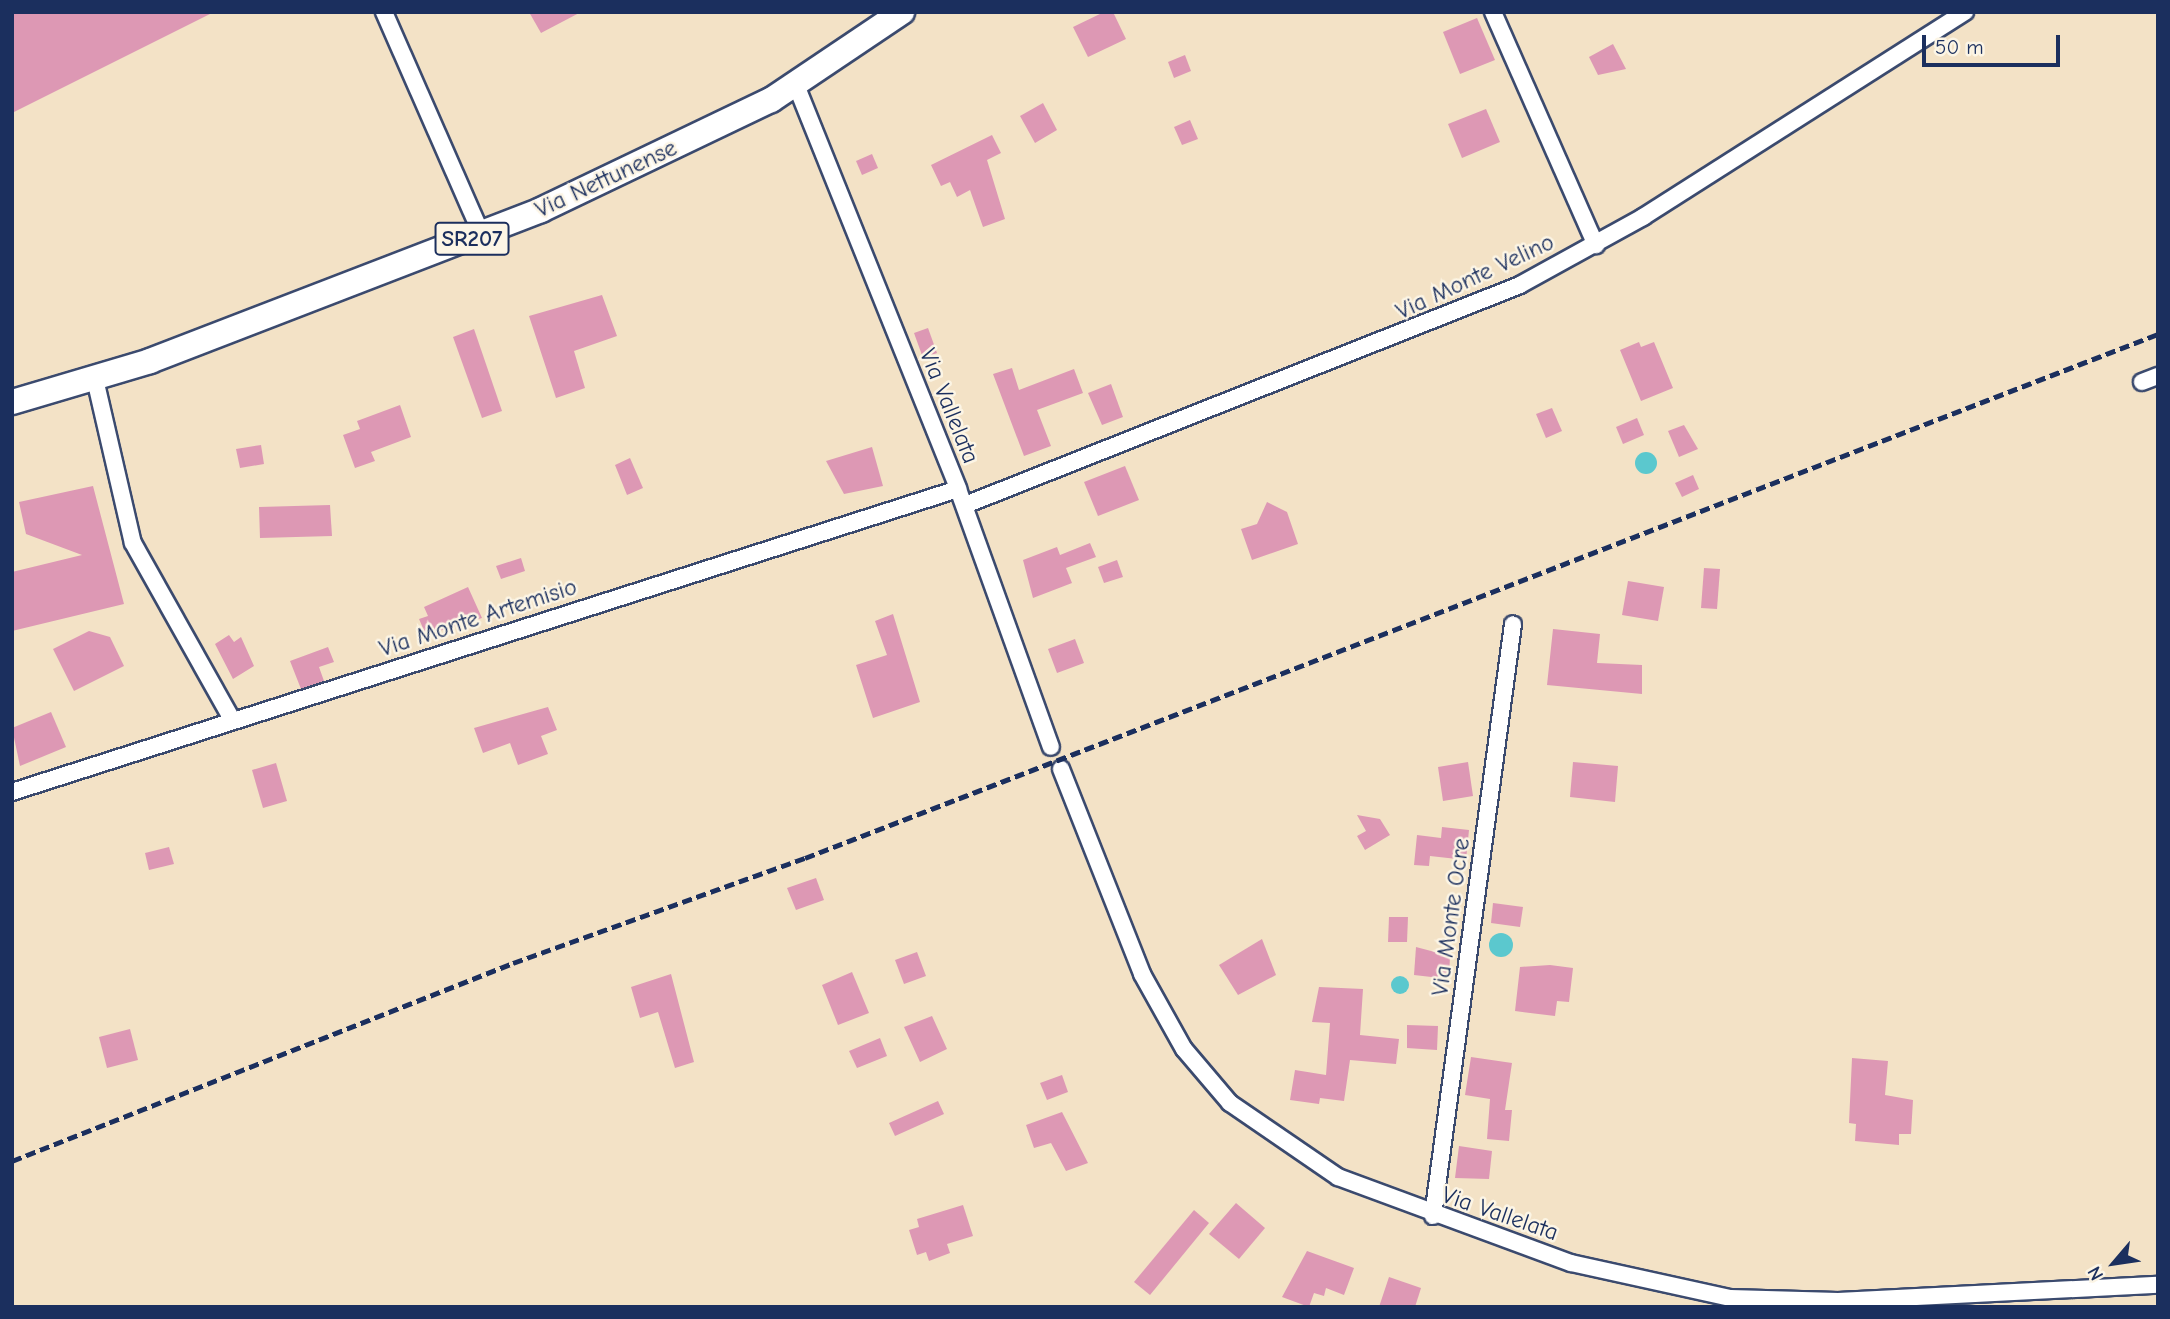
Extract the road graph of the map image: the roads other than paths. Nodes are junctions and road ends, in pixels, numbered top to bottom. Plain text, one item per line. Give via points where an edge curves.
1 (384, 12) edge
2 (902, 12) edge
3 (1493, 12) edge
4 (1965, 12) edge
5 (796, 85) junction
6 (482, 235) junction
7 (1596, 245) junction
8 (2158, 376) edge
9 (95, 379) junction
10 (2142, 382) dead end
11 (12, 402) edge
12 (958, 489) junction
13 (964, 505) junction
14 (1513, 624) dead end
15 (233, 721) junction
16 (1051, 747) dead end
17 (1061, 769) dead end
18 (12, 792) edge
19 (1433, 1216) junction
20 (2158, 1285) edge
21 (1685, 1299) edge
22 (1838, 1304) edge

1 - 6 street
2 - 5 main road, Via Nettunense / SR207
3 - 7 street
4 - 7 street, Via Monte Velino
5 - 6 main road, Via Nettunense / SR207
5 - 12 street, Via Vallelata
6 - 9 main road, Via Nettunense / SR207
7 - 13 street, Via Monte Velino via 1450,317
8 - 10 street
9 - 11 main road, Via Nettunense / SR207
9 - 15 street via 133,543
12 - 13 street, Via Vallelata
12 - 15 street, Via Monte Artemisio
13 - 16 street, Via Vallelata
14 - 19 street, Via Monte Ocre
15 - 18 street, Via Monte Artemisio
17 - 19 street, Via Vallelata via 1142,974 1203,1074 1288,1149 1338,1177
19 - 21 street, Via Vallelata
20 - 22 street, Via Vallelata
21 - 22 street, Via Vallelata

